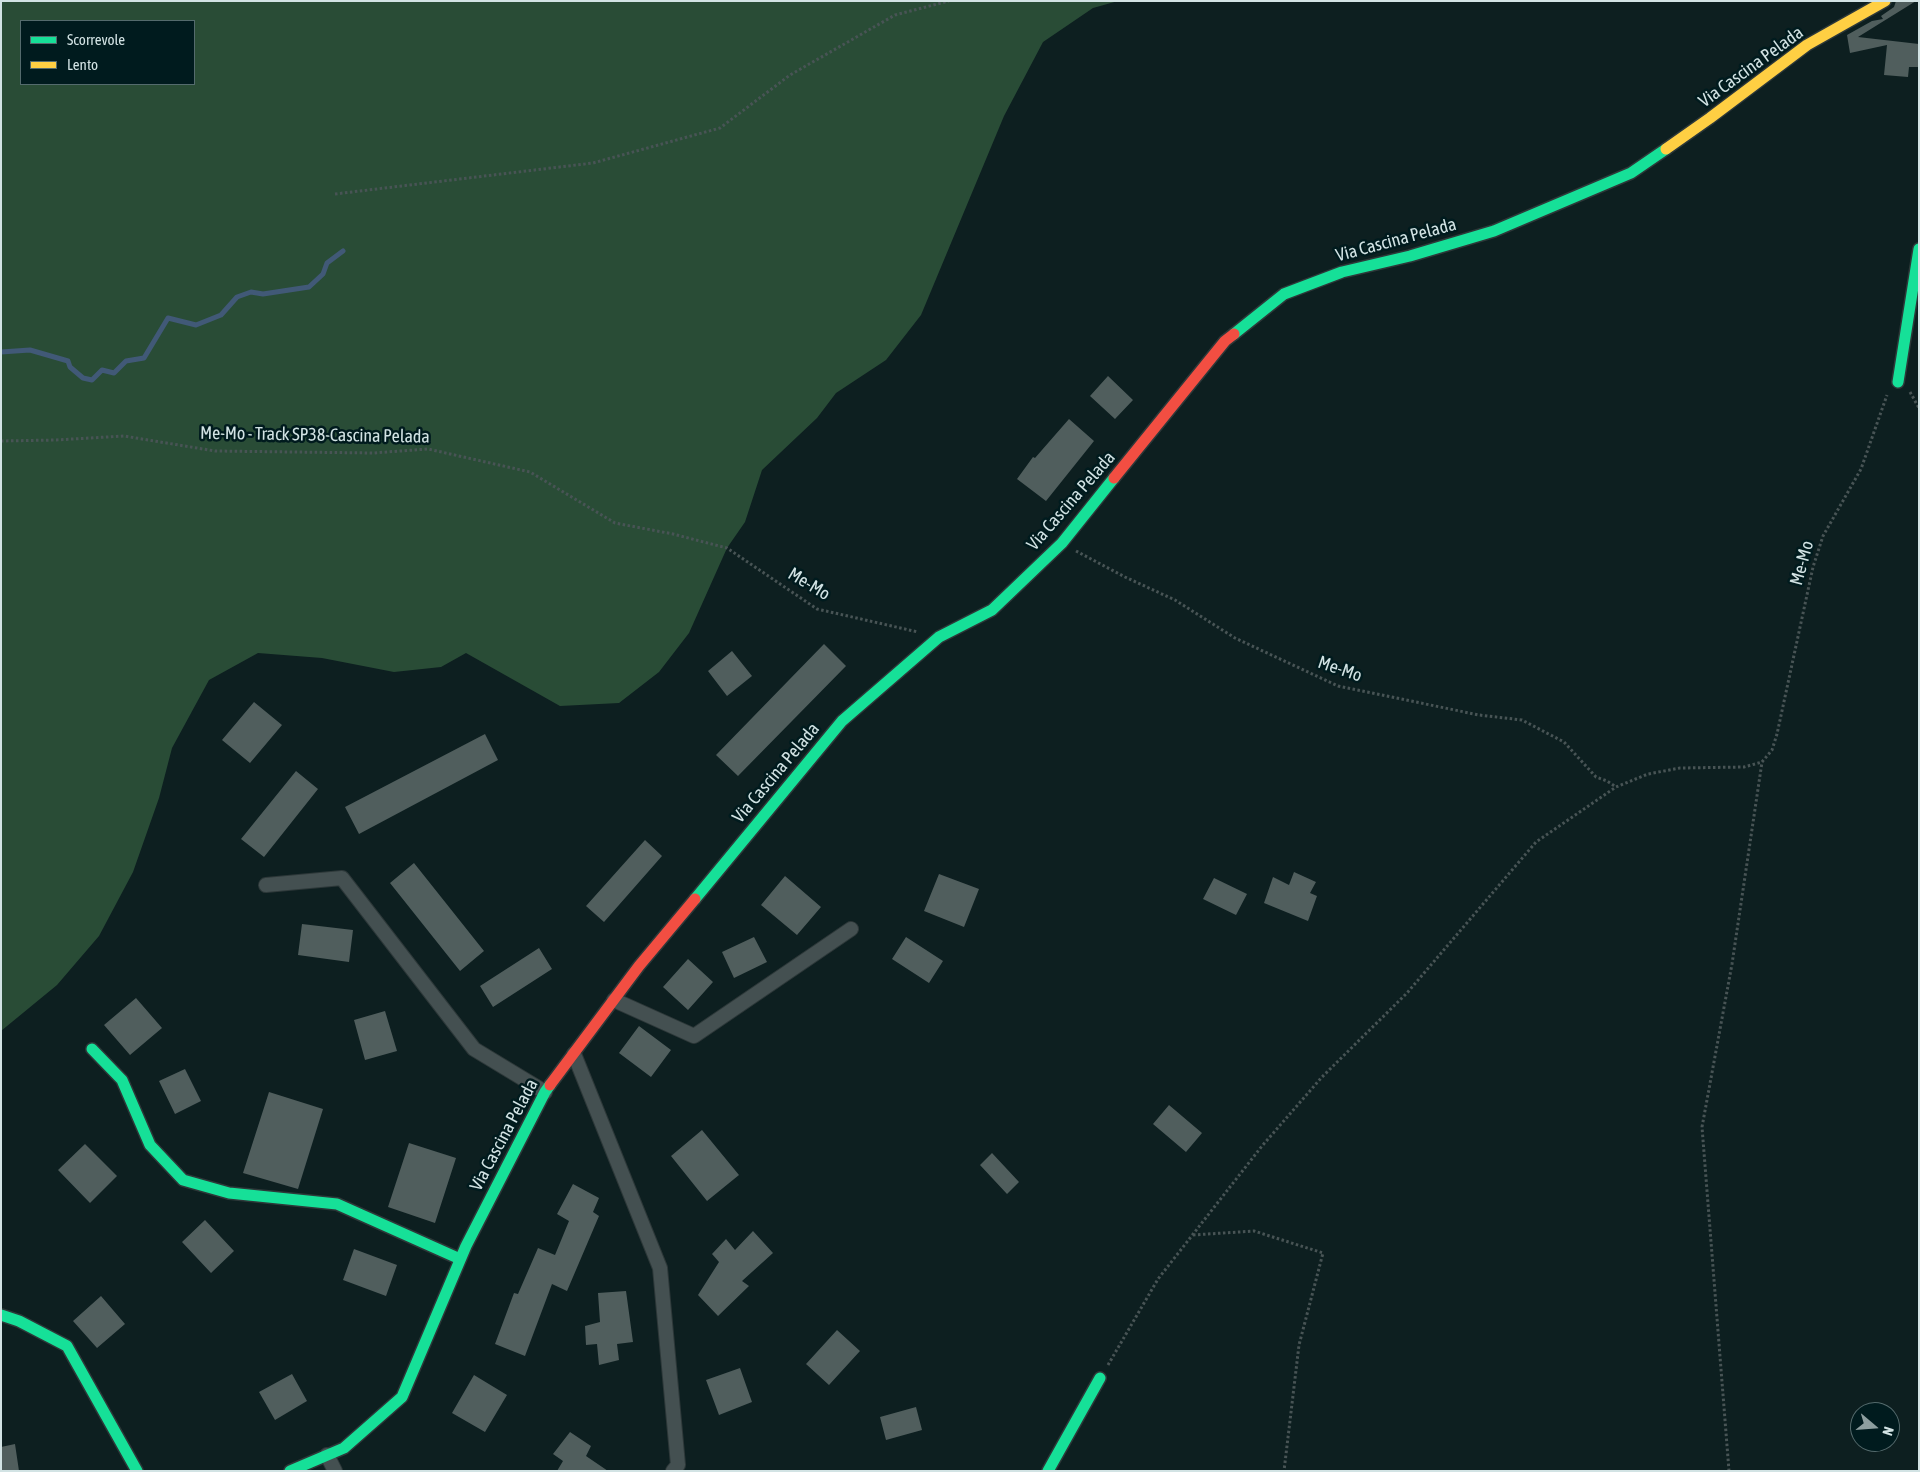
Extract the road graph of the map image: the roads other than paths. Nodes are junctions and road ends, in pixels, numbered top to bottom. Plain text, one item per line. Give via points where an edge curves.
1 (1885, 1) edge
2 (1919, 249) edge
3 (1898, 382) road end
4 (266, 885) dead end
5 (851, 929) dead end
6 (614, 1000) junction
7 (92, 1049) dead end
8 (574, 1054) junction
9 (545, 1092) junction
10 (460, 1259) junction
11 (1, 1314) edge
12 (1100, 1378) road end
13 (327, 1455) junction
14 (137, 1471) edge
15 (290, 1471) edge
16 (335, 1471) edge
17 (673, 1471) edge
18 (1048, 1471) edge

1 - 6 street, Via Cascina Pelada via 1807,46 1631,172 1494,231 1342,272 1284,294 1225,341 1062,544 992,610 940,637 842,722
2 - 3 street
4 - 9 street via 342,878 474,1049
5 - 6 street via 694,1036
6 - 8 street, Via Cascina Pelada
7 - 10 street via 122,1080 150,1145 183,1180 229,1193 337,1204
8 - 9 street, Via Cascina Pelada
8 - 17 street via 660,1268 678,1465
9 - 10 street, Via Cascina Pelada
10 - 13 street, Via Cascina Pelada via 402,1397 344,1448
11 - 14 street via 68,1346
12 - 18 street
13 - 15 street, Via Cascina Pelada
13 - 16 street

